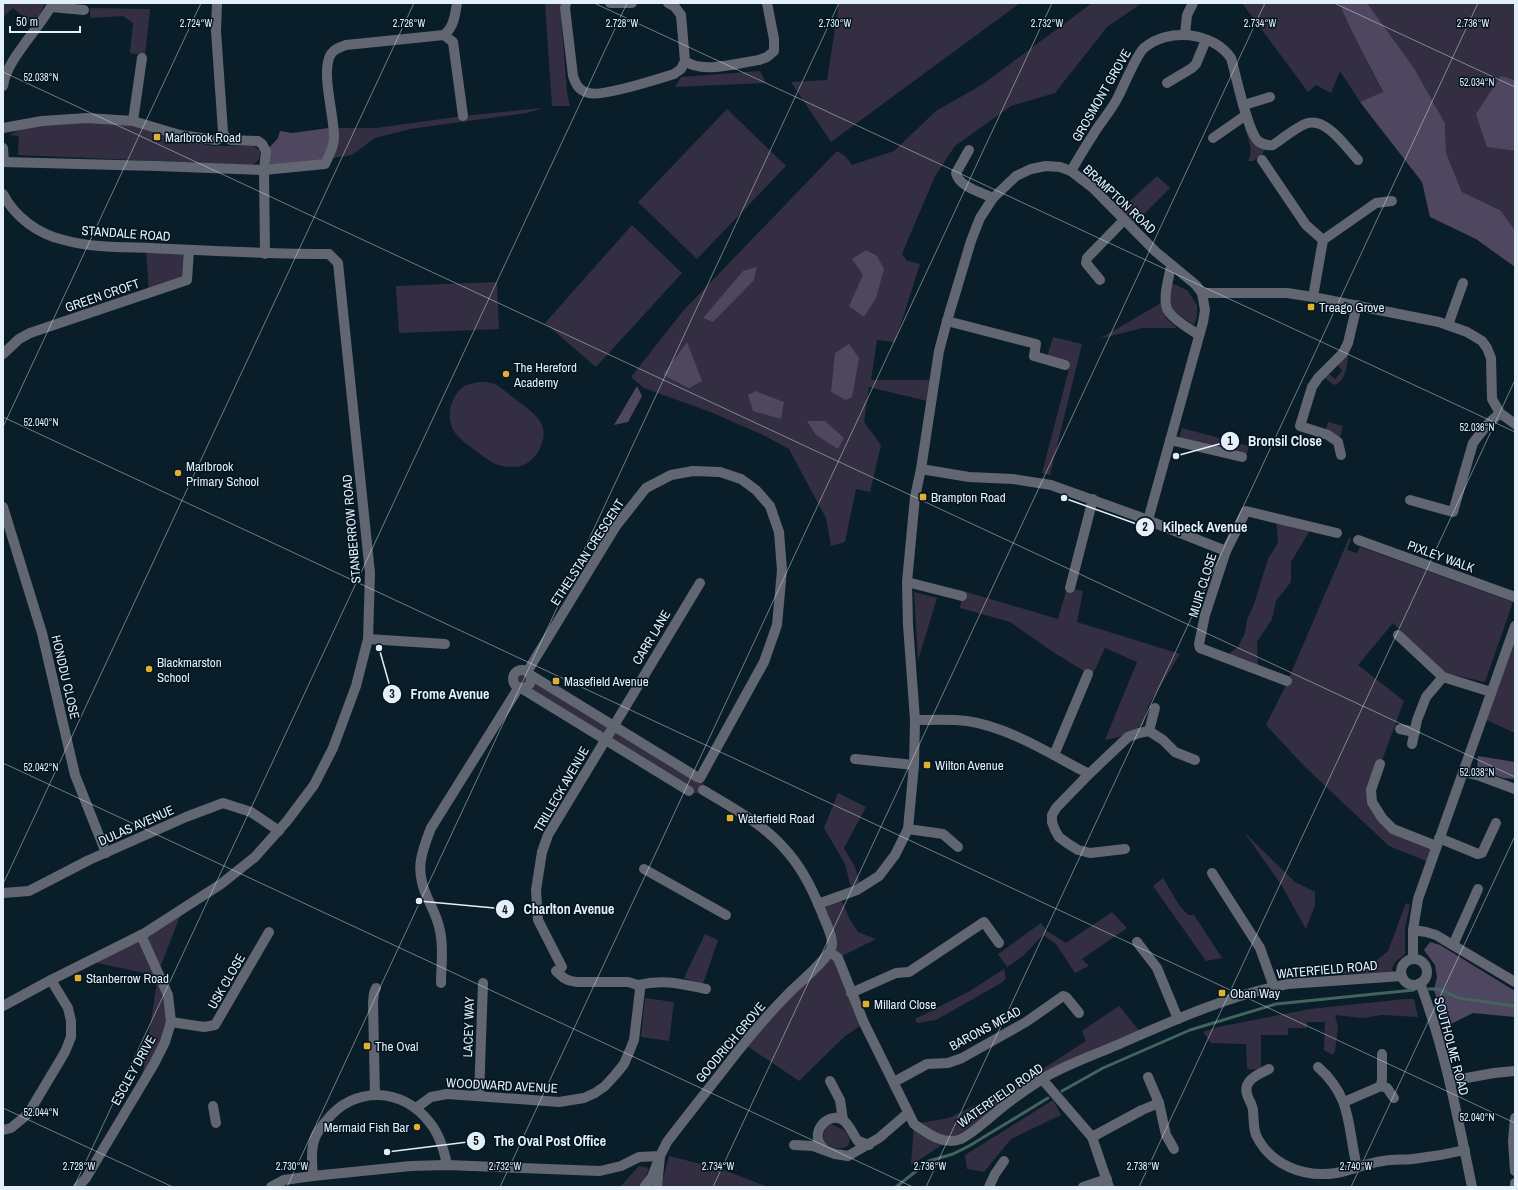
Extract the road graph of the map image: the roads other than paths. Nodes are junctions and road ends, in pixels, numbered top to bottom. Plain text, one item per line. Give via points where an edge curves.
1 (217, 3) edge
2 (457, 3) edge
3 (566, 3) edge
4 (610, 3) edge
5 (632, 3) edge
6 (668, 3) edge
7 (767, 3) edge
8 (1193, 3) edge
9 (52, 5) edge
10 (84, 10) dead end
11 (1185, 34) junction
12 (444, 35) junction
13 (1206, 40) junction
14 (142, 58) dead end
15 (685, 61) junction
16 (1167, 83) dead end
17 (3, 86) edge
18 (1270, 97) dead end
19 (1245, 110) junction
20 (463, 116) dead end
21 (133, 122) junction
22 (3, 128) edge
23 (225, 137) junction
24 (1213, 138) dead end
25 (3, 148) edge
26 (969, 150) dead end
27 (1262, 160) dead end
28 (1358, 160) dead end
29 (4, 162) edge
30 (264, 170) junction
31 (1071, 172) junction
32 (3, 194) edge
33 (993, 198) junction
34 (1392, 201) dead end
35 (1124, 220) junction
36 (1323, 240) junction
37 (189, 250) junction
38 (265, 254) junction
39 (1171, 266) junction
40 (1100, 280) dead end
41 (1463, 284) dead end
42 (1202, 293) junction
43 (1313, 297) junction
44 (1357, 305) junction
45 (947, 321) junction
46 (1448, 324) junction
47 (1199, 335) junction
48 (3, 354) edge
49 (1065, 365) dead end
50 (1500, 413) junction
51 (1515, 424) edge
52 (1170, 440) junction
53 (1341, 455) dead end
54 (1242, 457) dead end
55 (921, 469) junction
56 (1093, 499) junction
57 (1410, 500) dead end
58 (3, 507) edge
59 (1148, 520) junction
60 (1337, 533) dead end
61 (1358, 540) dead end
62 (1226, 551) junction
63 (907, 582) junction
64 (700, 583) dead end
65 (1070, 588) dead end
66 (962, 596) dead end
67 (1515, 597) edge
68 (1515, 626) edge
69 (1398, 635) dead end
70 (368, 639) junction
71 (445, 644) dead end
72 (528, 673) junction
73 (1088, 674) dead end
74 (1443, 677) junction
75 (1287, 681) dead end
76 (520, 687) junction
77 (1491, 692) junction
78 (1155, 708) dead end
79 (915, 720) junction
80 (613, 725) junction
81 (1400, 729) dead end
82 (1149, 731) junction
83 (1415, 732) junction
84 (605, 739) junction
85 (1412, 744) dead end
86 (1054, 756) junction
87 (855, 759) dead end
88 (1195, 760) dead end
89 (1380, 764) dead end
90 (914, 765) junction
91 (1463, 772) junction
92 (1088, 774) junction
93 (699, 777) junction
94 (1515, 789) edge
95 (703, 790) junction
96 (689, 791) junction
97 (1496, 822) dead end
98 (908, 829) junction
99 (279, 831) junction
100 (1438, 842) junction
101 (958, 847) dead end
102 (1125, 849) dead end
103 (106, 853) junction
104 (644, 870) dead end
105 (1212, 874) dead end
106 (1478, 889) dead end
107 (3, 893) edge
108 (818, 904) junction
109 (726, 915) dead end
110 (1413, 930) junction
111 (269, 932) dead end
112 (141, 935) junction
113 (1136, 942) dead end
114 (999, 943) dead end
115 (1453, 946) junction
116 (830, 952) junction
117 (1413, 959) junction
118 (1402, 976) junction
119 (52, 980) junction
120 (1515, 982) edge
121 (441, 983) dead end
122 (483, 983) dead end
123 (1420, 983) junction
124 (638, 985) junction
125 (1274, 987) junction
126 (376, 988) dead end
127 (706, 990) dead end
128 (851, 993) junction
129 (3, 1006) edge
130 (1079, 1013) dead end
131 (1178, 1019) junction
132 (171, 1022) junction
133 (1382, 1054) dead end
134 (1318, 1067) dead end
135 (1269, 1069) dead end
136 (1515, 1071) edge
137 (1148, 1077) dead end
138 (1042, 1079) junction
139 (830, 1081) dead end
140 (1450, 1081) junction
141 (894, 1082) junction
142 (1381, 1086) junction
143 (375, 1095) junction
144 (479, 1096) junction
145 (1394, 1098) dead end
146 (1344, 1102) junction
147 (1159, 1103) junction
148 (213, 1106) dead end
149 (416, 1108) junction
150 (908, 1113) junction
151 (1515, 1118) edge
152 (843, 1120) junction
153 (216, 1123) dead end
154 (3, 1130) edge
155 (1092, 1137) junction
156 (794, 1145) dead end
157 (869, 1145) junction
158 (1174, 1149) dead end
159 (825, 1150) junction
160 (1465, 1150) junction
161 (660, 1156) junction
162 (1515, 1160) edge
163 (1004, 1161) dead end
164 (447, 1165) junction
165 (1357, 1167) junction
166 (1515, 1171) edge
167 (313, 1176) junction
168 (1108, 1183) edge
169 (1515, 1183) edge
170 (78, 1187) edge
171 (271, 1187) edge
172 (644, 1187) edge
173 (657, 1187) edge
174 (990, 1187) edge
175 (1083, 1187) edge
176 (1472, 1187) edge
177 (1515, 1187) edge

1 - 23 street via 216,31
2 - 12 street via 450,30
3 - 15 street via 573,76 576,85 582,91 591,94 606,92 674,74 681,69
4 - 5 street
6 - 15 street via 681,15
7 - 15 street via 774,39 774,51 767,57 704,68 691,66
8 - 11 street via 1187,16
9 - 10 street
9 - 17 street via 12,64
11 - 13 street, GROSMONT GROVE
11 - 31 street, GROSMONT GROVE via 1160,39 1143,49 1116,100
12 - 20 street via 453,42
12 - 30 street via 338,47 330,55 327,65 334,138 325,164
13 - 16 street via 1196,64
13 - 19 street, GROSMONT GROVE via 1218,44 1231,58
14 - 21 street
18 - 19 street
19 - 24 street
19 - 28 street, GROSMONT GROVE via 1255,137 1267,146 1273,145 1305,124 1320,123 1329,128
21 - 22 street via 87,118 42,121
21 - 23 street via 180,135 216,140
23 - 30 street via 231,140 258,141 262,144 266,151
25 - 29 street
26 - 33 street via 956,173 957,178 961,183
27 - 36 street via 1306,225
29 - 30 street
30 - 38 street
31 - 33 street, BRAMPTON ROAD via 1060,167 1031,169 1016,176
31 - 35 street, BRAMPTON ROAD via 1093,188
32 - 37 street, STANDALE ROAD via 19,216 42,232 64,240 93,245
33 - 45 street, BRAMPTON ROAD via 980,218 971,241
34 - 36 street via 1376,203
35 - 39 street, BRAMPTON ROAD
35 - 40 street via 1087,258 1086,263
36 - 43 street
37 - 38 street, STANDALE ROAD
37 - 48 street, GREEN CROFT via 187,280 30,333 19,339
38 - 70 street, STANBERROW ROAD via 329,254 338,263 370,573
39 - 42 street, BRAMPTON ROAD via 1188,278
39 - 47 street via 1165,297 1168,311
41 - 46 street
42 - 43 street via 1287,293
42 - 47 street via 1205,310
43 - 44 street
44 - 46 street
44 - 53 street via 1348,343 1343,353 1318,378 1312,388 1300,426 1328,435 1338,442
45 - 49 street via 1036,344 1034,356
45 - 55 street, BRAMPTON ROAD via 934,380
46 - 50 street via 1475,336 1487,348 1491,358 1492,400
47 - 52 street
50 - 51 street
50 - 57 street via 1473,442 1453,512
52 - 54 street
52 - 59 street
55 - 56 street via 969,477 1038,482
55 - 63 street, BRAMPTON ROAD via 915,497
56 - 59 street
56 - 65 street
58 - 103 street, HONDDU CLOSE via 42,633 75,775
59 - 62 street
60 - 62 street, MUIR CLOSE via 1246,511
61 - 67 street, PIXLEY WALK
62 - 75 street, MUIR CLOSE via 1205,615 1200,648
63 - 66 street
63 - 79 street, BRAMPTON ROAD
64 - 80 street, CARR LANE
68 - 77 street
69 - 74 street
70 - 71 street
70 - 99 street, STANBERROW ROAD via 356,686 333,748 314,785
72 - 76 street via 529,684
72 - 76 street via 522,670 515,674 513,680 516,686
72 - 80 street
72 - 93 street, ETHELSTAN CRESCENT via 616,526 646,488 671,475 693,471 720,472 741,479 756,490 770,506 779,532 782,570 777,625 764,662
73 - 86 street
74 - 77 street
74 - 83 street via 1426,697
76 - 84 street
76 - 121 street via 431,828 422,853 419,872 421,884 438,921 442,943
77 - 91 street
78 - 82 street
79 - 86 street via 968,721 1017,737
79 - 90 street, BRAMPTON ROAD
80 - 84 street, CARR LANE
80 - 93 street
81 - 83 street
82 - 88 street via 1175,752
82 - 92 street via 1128,737
83 - 85 street
84 - 96 street
84 - 124 street, TRILLECK AVENUE via 548,835 542,852 536,890 538,920 562,978 577,982 628,982
86 - 92 street
87 - 90 street
89 - 100 street via 1371,790 1372,802 1382,818 1393,829
90 - 98 street, BRAMPTON ROAD
91 - 94 street
91 - 100 street
92 - 102 street via 1056,808 1052,815 1055,830 1067,844 1078,850 1090,853
93 - 95 street via 704,782
93 - 96 street via 693,777 688,781
95 - 96 street via 696,794
95 - 108 street via 744,815 784,847 799,867
97 - 100 street via 1482,853
98 - 101 street via 943,834
98 - 108 street, BRAMPTON ROAD via 895,855 879,876 857,890
99 - 103 street, DULAS AVENUE via 252,812 223,803
99 - 112 street, STANBERROW ROAD via 255,857 221,884
100 - 110 street via 1418,899
103 - 107 street, DULAS AVENUE via 28,891
104 - 109 street
105 - 125 street via 1260,948
106 - 115 street
108 - 116 street via 831,936
110 - 115 street via 1436,935
110 - 117 street
111 - 132 street, USK CLOSE via 215,1025 204,1027
112 - 119 street, STANBERROW ROAD
112 - 132 street, ESCLEY DRIVE via 168,994
113 - 131 street via 1157,968
114 - 128 street via 984,922 909,972 896,973
115 - 120 street
116 - 128 street, WATERFIELD ROAD via 838,958
116 - 161 street, GOODRICH GROVE via 756,1028 667,1142
117 - 118 street via 1403,966
117 - 123 street via 1422,961 1427,968 1426,977
118 - 123 street via 1410,984
118 - 125 street, WATERFIELD ROAD
119 - 129 street, STANBERROW ROAD
119 - 154 street via 68,1008 71,1037 65,1052 28,1114 11,1128
122 - 144 street, LACEY WAY
123 - 140 street, SOUTHOLME ROAD
124 - 127 street via 674,982
124 - 144 street, WOODWARD AVENUE via 640,990 634,1040 624,1064 605,1086 595,1093 584,1098 559,1102
125 - 131 street, WATERFIELD ROAD
126 - 143 street via 373,1002
128 - 141 street, WATERFIELD ROAD
130 - 141 street, BARONS MEAD via 1063,996 1026,1022 962,1058 948,1063 927,1064
131 - 138 street, WATERFIELD ROAD
132 - 170 street, ESCLEY DRIVE via 154,1064 86,1178
133 - 142 street
134 - 146 street via 1332,1081
135 - 165 street via 1250,1079 1246,1090 1253,1111 1256,1135 1268,1153 1281,1163 1305,1173 1336,1173
136 - 140 street via 1494,1072
137 - 147 street
138 - 150 street, WATERFIELD ROAD via 961,1139 950,1141 929,1134 914,1124
138 - 155 street
139 - 152 street via 840,1100
140 - 160 street, SOUTHOLME ROAD
141 - 150 street, WATERFIELD ROAD
142 - 145 street via 1387,1088
142 - 146 street
143 - 149 street via 395,1097
143 - 167 street via 359,1097 348,1102 336,1109 322,1125 313,1144
144 - 149 street, WOODWARD AVENUE via 439,1094 425,1100
146 - 165 street
147 - 155 street
147 - 158 street via 1166,1135
148 - 153 street
149 - 164 street via 437,1133
150 - 157 street
151 - 162 street
152 - 157 street via 858,1142
152 - 159 street via 831,1118 820,1128 819,1141
155 - 168 street
156 - 159 street via 813,1146
157 - 159 street via 848,1156
160 - 165 street via 1382,1161
160 - 176 street, SOUTHOLME ROAD
161 - 164 street via 639,1157 621,1166 600,1170
161 - 172 street, GOODRICH GROVE via 652,1177
161 - 173 street, GOODRICH GROVE
162 - 166 street
163 - 174 street
164 - 167 street
167 - 171 street via 284,1180
168 - 175 street
169 - 177 street

